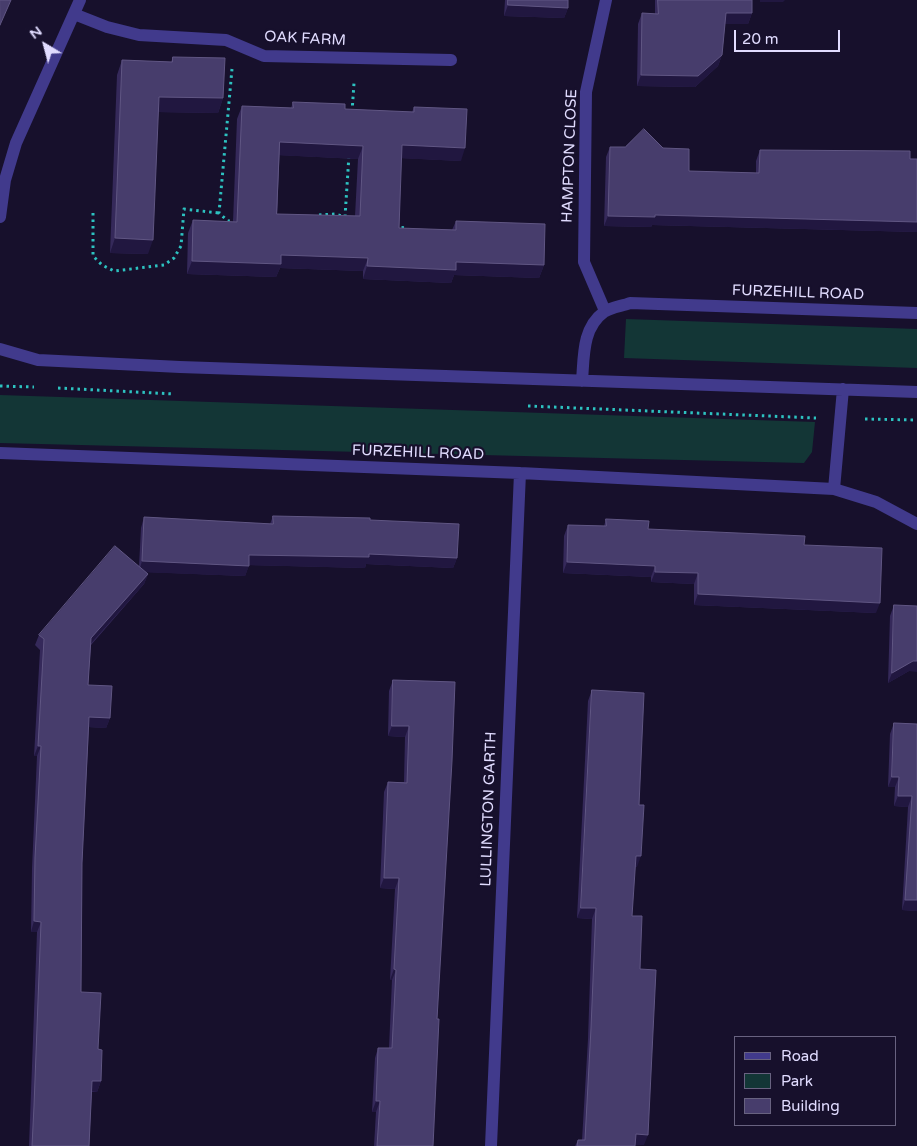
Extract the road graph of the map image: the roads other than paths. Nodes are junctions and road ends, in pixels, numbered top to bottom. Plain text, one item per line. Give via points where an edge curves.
1 (80, 0) edge
2 (606, 0) edge
3 (74, 14) junction
4 (451, 60) dead end
5 (0, 217) edge
6 (605, 311) junction
7 (917, 313) edge
8 (0, 349) edge
9 (582, 381) junction
10 (843, 389) junction
11 (917, 392) edge
12 (0, 453) edge
13 (520, 473) junction
14 (834, 489) junction
15 (917, 524) edge
16 (491, 1146) edge

1 - 3 street
2 - 6 street, HAMPTON CLOSE via 586,92 584,262
3 - 4 street, OAK FARM via 139,36 226,40 264,56
3 - 5 street via 16,143 5,180
6 - 7 street, FURZEHILL ROAD via 630,303
6 - 9 street via 591,326 584,348
8 - 9 street via 38,360
9 - 10 street
10 - 11 street
10 - 14 street
12 - 13 street, FURZEHILL ROAD
13 - 14 street, FURZEHILL ROAD
13 - 16 street, LULLINGTON GARTH
14 - 15 street, FURZEHILL ROAD via 876,502

